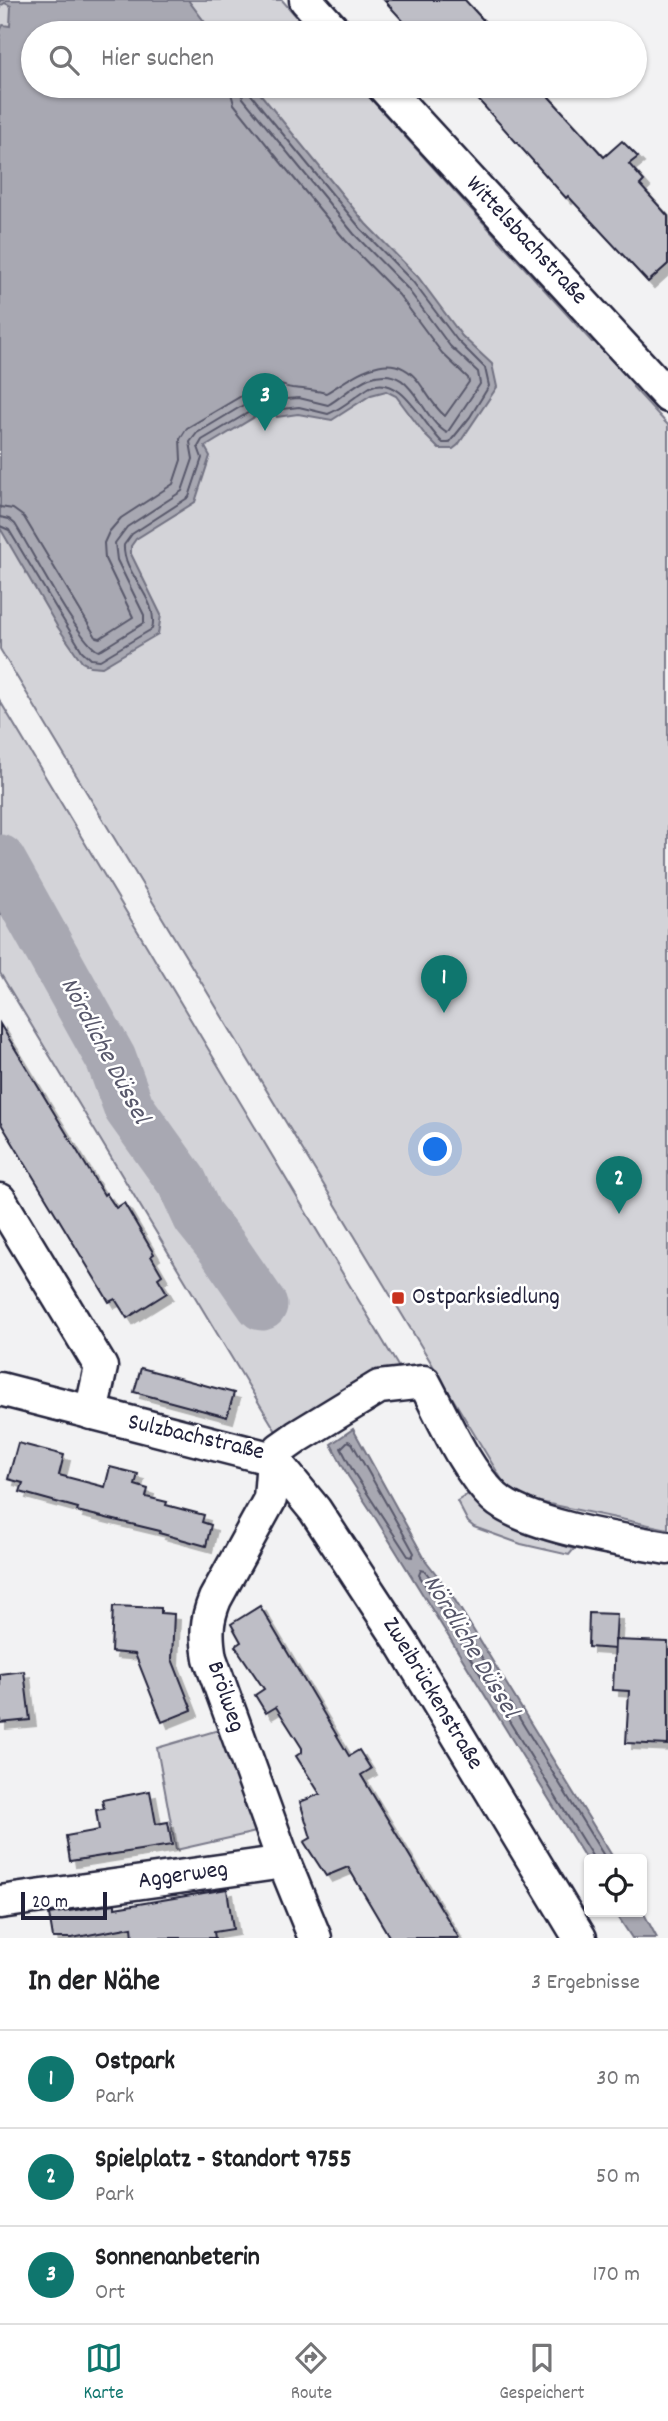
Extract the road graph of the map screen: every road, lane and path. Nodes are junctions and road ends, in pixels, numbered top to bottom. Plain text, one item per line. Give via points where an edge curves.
1 (306, 0) edge
2 (325, 21) edge
3 (394, 98) edge
4 (668, 396) edge
5 (0, 1200) edge
6 (0, 1389) edge
7 (91, 1413) junction
8 (273, 1459) junction
9 (668, 1548) edge
10 (284, 1862) junction
11 (0, 1902) edge
12 (315, 1938) edge
13 (580, 1938) edge

1 - 2 street
3 - 4 street, Wittelsbachstraße
5 - 7 street via 101,1367
6 - 7 street, Sulzbachstraße
7 - 8 street, Sulzbachstraße
8 - 9 street, Sulzbachstraße via 280,1449 379,1387 424,1382 477,1478 508,1507 557,1524
8 - 10 street, Brölweg via 271,1499 215,1599 206,1632 210,1658
8 - 13 street, Zweibrückenstraße via 315,1510 404,1646
10 - 11 street, Aggerweg
10 - 12 street, Brölweg

